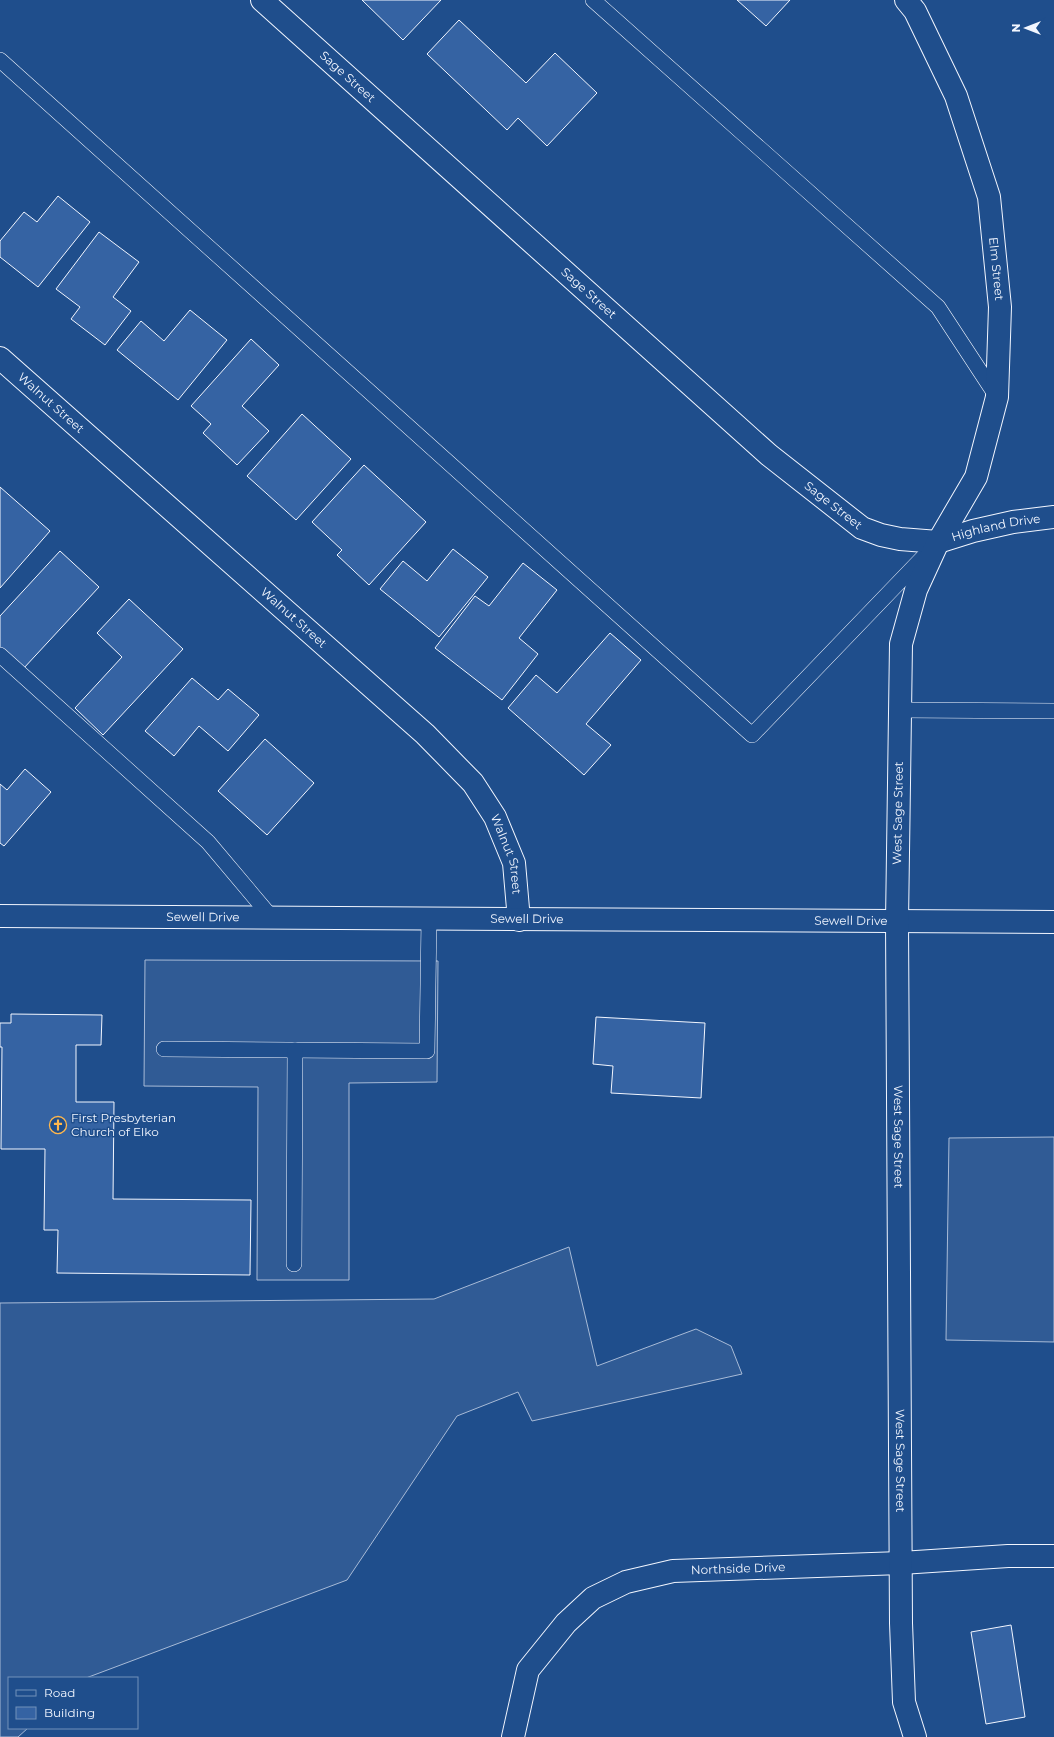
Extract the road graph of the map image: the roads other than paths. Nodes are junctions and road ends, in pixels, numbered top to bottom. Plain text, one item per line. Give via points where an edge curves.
1 (262, 0) edge
2 (593, 0) edge
3 (906, 0) edge
4 (0, 60) edge
5 (0, 358) edge
6 (997, 397) junction
7 (1054, 517) edge
8 (938, 542) junction
9 (0, 655) edge
10 (900, 710) junction
11 (1054, 711) edge
12 (0, 916) edge
13 (272, 918) junction
14 (429, 919) junction
15 (519, 920) junction
16 (897, 922) junction
17 (1054, 922) edge
18 (164, 1049) dead end
19 (295, 1050) junction
20 (294, 1264) dead end
21 (1054, 1556) edge
22 (901, 1563) junction
23 (513, 1737) edge
24 (915, 1737) edge

1 - 8 street, Sage Street via 769,455 862,528 900,539
2 - 6 lane via 938,307
3 - 6 street, Elm Street via 915,11 956,96 989,197 1000,307
4 - 8 lane via 752,735
5 - 15 street, Walnut Street via 425,734 473,783 495,817 514,863
6 - 8 street, Elm Street via 976,477
7 - 8 street, Highland Drive via 1013,522
8 - 10 street, West Sage Street via 916,590 901,644
9 - 13 lane via 208,842
10 - 11 lane
10 - 16 street, West Sage Street
12 - 13 street, Sewell Drive
13 - 14 street, Sewell Drive
14 - 15 street, Sewell Drive
14 - 19 lane via 427,1051
15 - 16 street, Sewell Drive
16 - 17 street, Sewell Drive
16 - 22 street, West Sage Street
18 - 19 lane
19 - 20 lane
21 - 22 street, Northside Drive via 1008,1556
22 - 23 street, Northside Drive via 672,1572 626,1582 593,1598 566,1623 528,1670
22 - 24 street, West Sage Street via 904,1702

